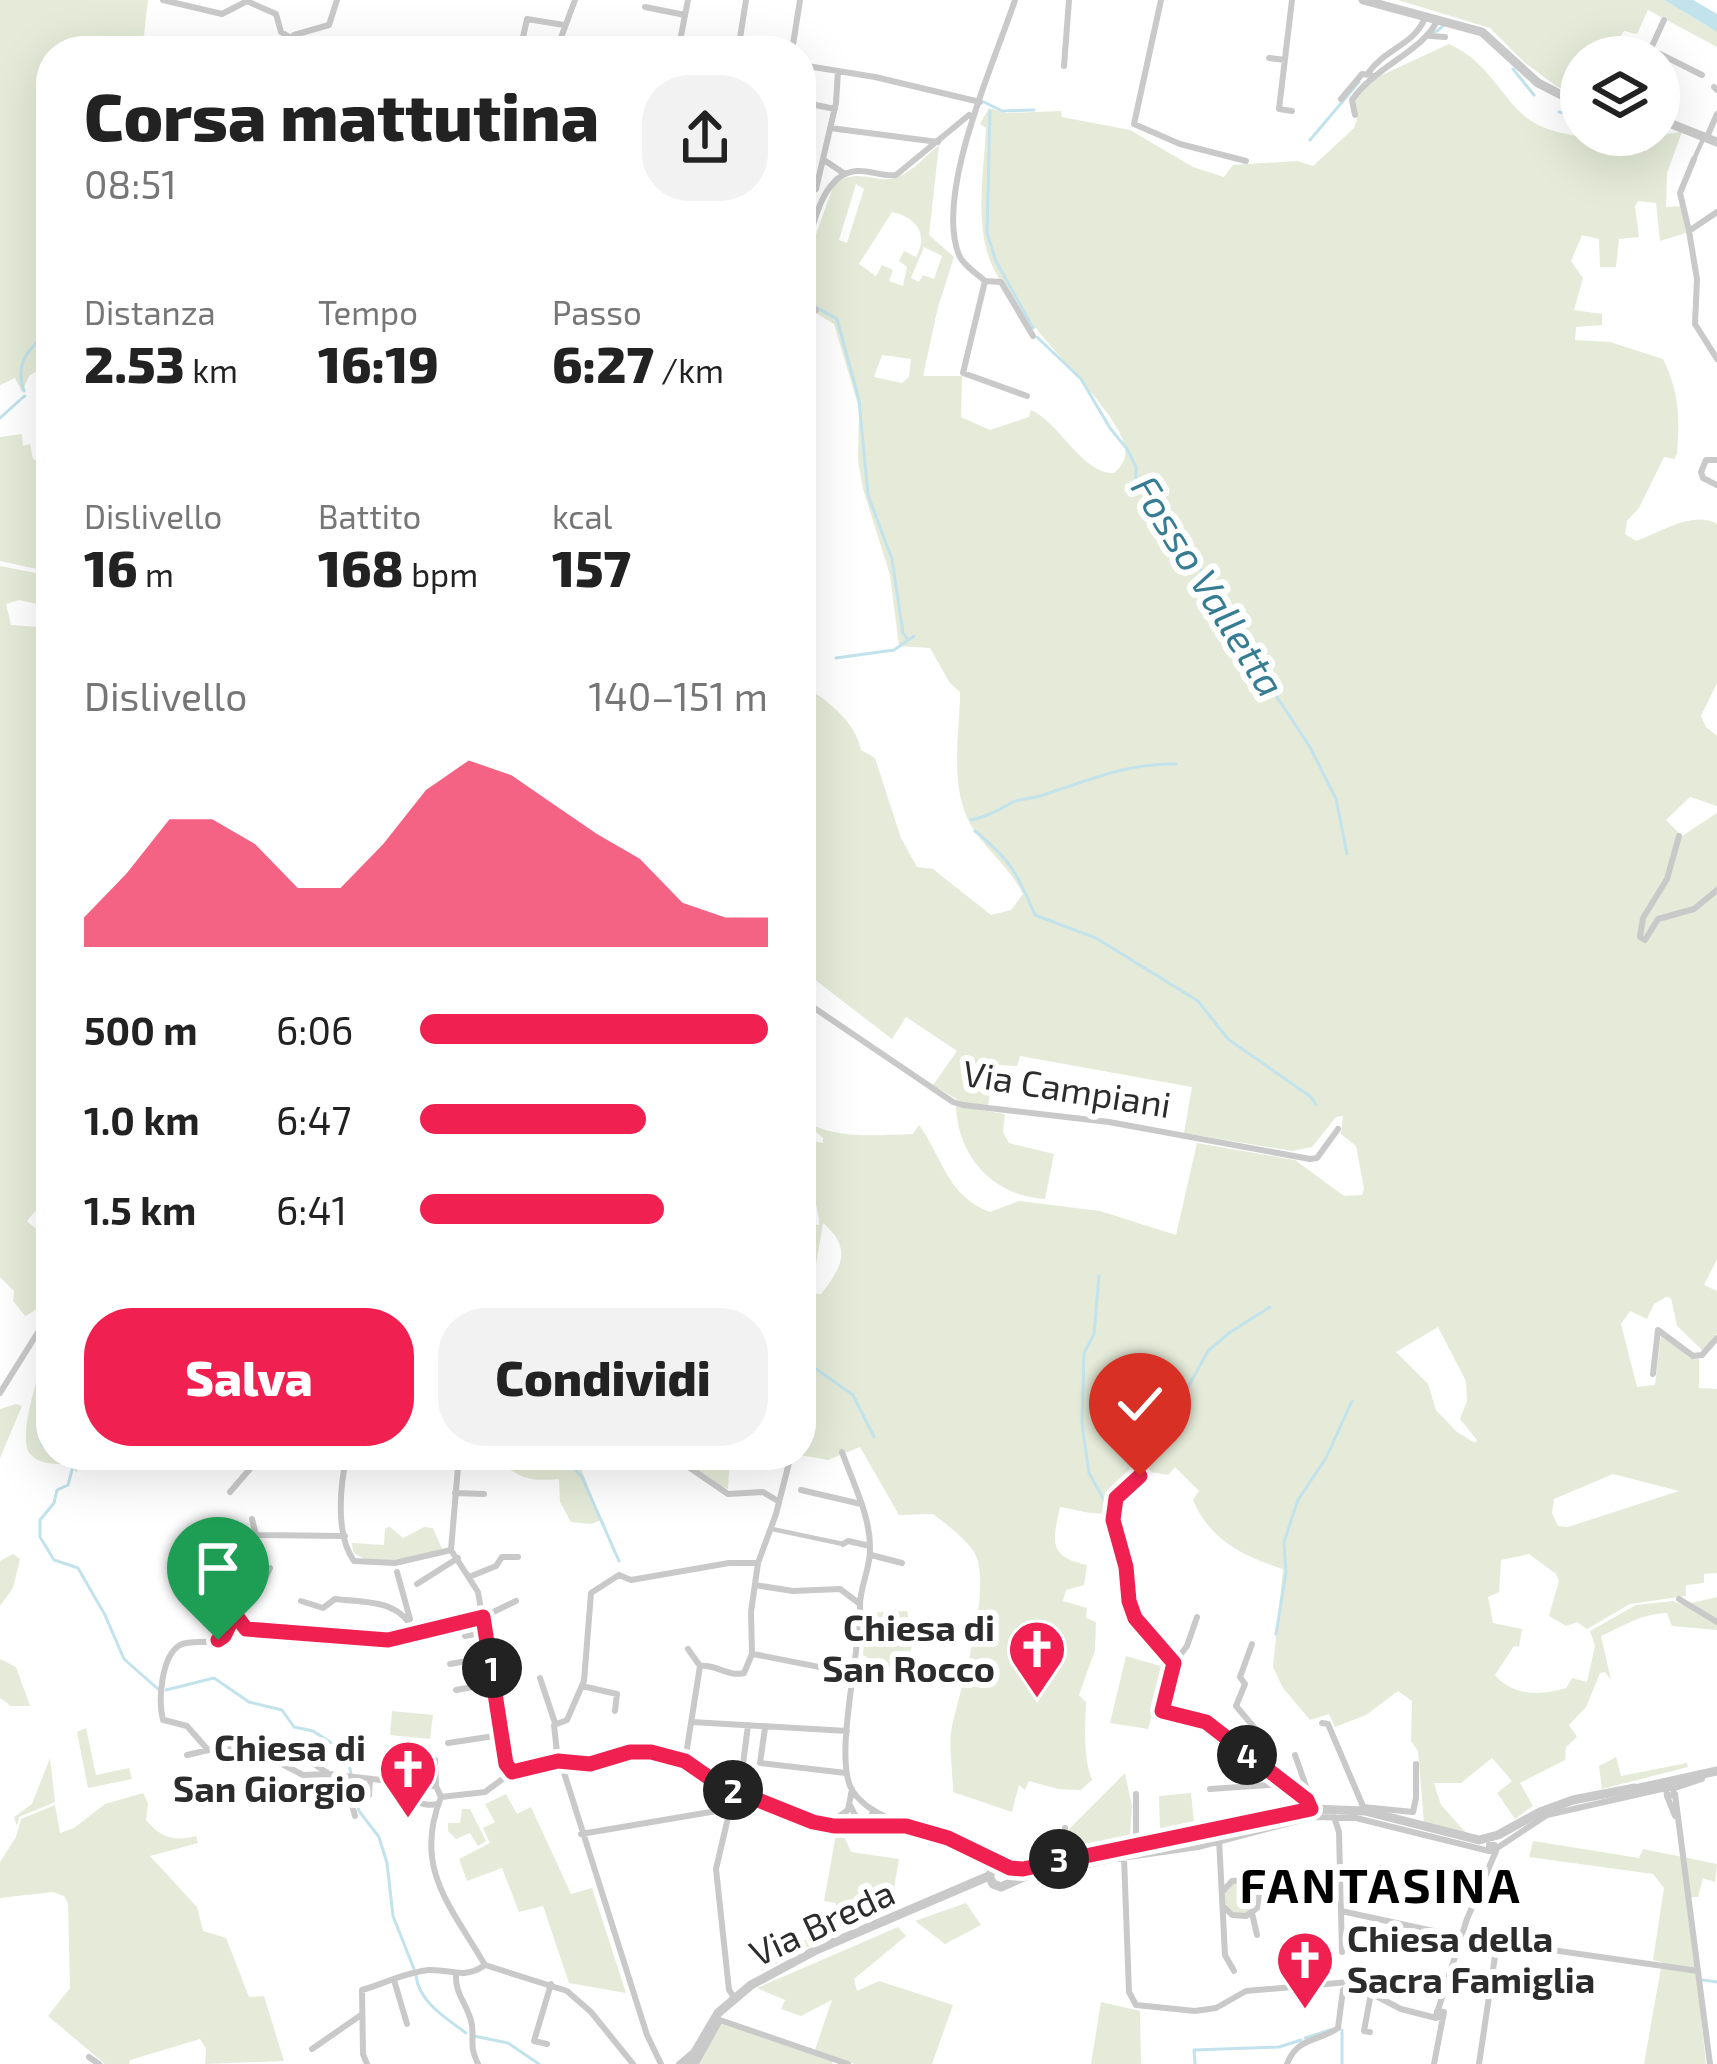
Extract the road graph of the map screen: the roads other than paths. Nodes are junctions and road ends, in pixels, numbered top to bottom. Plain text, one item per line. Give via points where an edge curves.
1 (163, 0) edge
2 (338, 0) edge
3 (575, 0) edge
4 (688, 0) edge
5 (746, 0) edge
6 (800, 0) edge
7 (1015, 0) edge
8 (1069, 0) edge
9 (1161, 0) edge
10 (1292, 0) edge
11 (1363, 0) edge
12 (1378, 0) edge
13 (249, 1) edge
14 (645, 7) dead end
15 (685, 15) junction
16 (1422, 16) junction
17 (1438, 19) junction
18 (1664, 20) dead end
19 (561, 25) junction
20 (1431, 33) junction
21 (288, 36) edge
22 (297, 36) edge
23 (523, 36) edge
24 (559, 36) edge
25 (681, 36) edge
26 (740, 36) edge
27 (794, 36) edge
28 (1656, 36) edge
29 (1445, 37) dead end
30 (1269, 58) dead end
31 (1285, 60) junction
32 (1064, 66) dead end
33 (1680, 66) edge
34 (816, 67) edge
35 (838, 71) junction
36 (1371, 74) junction
37 (1702, 75) dead end
38 (1560, 96) edge
39 (1341, 99) dead end
40 (980, 102) junction
41 (816, 105) edge
42 (835, 109) junction
43 (1292, 111) dead end
44 (973, 112) junction
45 (1717, 114) edge
46 (1355, 116) dead end
47 (830, 128) junction
48 (1680, 128) edge
49 (1712, 139) edge
50 (938, 142) junction
51 (824, 159) junction
52 (1694, 159) joint
53 (1246, 161) dead end
54 (845, 174) junction
55 (816, 189) edge
56 (816, 199) edge
57 (822, 203) junction
58 (1717, 212) edge
59 (816, 222) edge
60 (1689, 231) junction
61 (985, 281) junction
62 (1035, 332) dead end
63 (1717, 359) edge
64 (1027, 396) dead end
65 (1717, 460) edge
66 (1717, 485) edge
67 (1679, 836) dead end
68 (1717, 890) edge
69 (816, 1010) edge
70 (1337, 1129) dead end
71 (36, 1336) edge
72 (1717, 1338) edge
73 (1653, 1374) dead end
74 (0, 1394) edge
75 (842, 1452) dead end
76 (249, 1470) edge
77 (344, 1470) edge
78 (455, 1470) edge
79 (691, 1470) edge
80 (787, 1470) edge
81 (1146, 1470) dead end
82 (801, 1490) dead end
83 (230, 1492) dead end
84 (454, 1493) junction
85 (484, 1494) dead end
86 (778, 1501) junction
87 (861, 1504) junction
88 (252, 1519) dead end
89 (771, 1529) junction
90 (345, 1536) junction
91 (843, 1544) joint
92 (870, 1551) junction
93 (454, 1554) junction
94 (518, 1557) dead end
95 (758, 1563) junction
96 (902, 1563) dead end
97 (270, 1568) dead end
98 (397, 1572) dead end
99 (470, 1577) junction
100 (417, 1584) dead end
101 (755, 1585) junction
102 (1679, 1599) dead end
103 (301, 1601) dead end
104 (516, 1601) dead end
105 (860, 1604) junction
106 (235, 1614) junction
107 (483, 1617) junction
108 (1197, 1617) dead end
109 (410, 1622) junction
110 (1717, 1622) edge
111 (485, 1632) junction
112 (415, 1634) junction
113 (465, 1636) dead end
114 (1252, 1644) dead end
115 (688, 1649) dead end
116 (752, 1654) junction
117 (489, 1657) junction
118 (1174, 1663) junction
119 (450, 1664) dead end
120 (700, 1666) junction
121 (855, 1674) junction
122 (540, 1680) dead end
123 (494, 1683) junction
124 (582, 1686) junction
125 (456, 1690) dead end
126 (614, 1711) dead end
127 (692, 1722) junction
128 (555, 1723) junction
129 (1322, 1723) dead end
130 (748, 1725) junction
131 (766, 1728) junction
132 (847, 1731) junction
133 (502, 1736) junction
134 (448, 1743) dead end
135 (208, 1750) junction
136 (281, 1750) junction
137 (1242, 1751) junction
138 (187, 1755) dead end
139 (1295, 1755) dead end
140 (435, 1760) dead end
141 (559, 1761) junction
142 (685, 1761) junction
143 (506, 1764) junction
144 (1416, 1764) dead end
145 (1717, 1770) edge
146 (512, 1772) junction
147 (846, 1772) junction
148 (329, 1774) junction
149 (353, 1779) junction
150 (503, 1779) junction
151 (370, 1780) junction
152 (1286, 1784) junction
153 (326, 1788) dead end
154 (1670, 1788) junction
155 (852, 1789) junction
156 (1210, 1789) dead end
157 (737, 1791) junction
158 (1641, 1791) junction
159 (1136, 1794) dead end
160 (369, 1795) dead end
161 (439, 1795) junction
162 (409, 1798) junction
163 (750, 1802) junction
164 (850, 1805) junction
165 (731, 1809) junction
166 (1313, 1809) junction
167 (1364, 1809) junction
168 (873, 1811) junction
169 (355, 1816) dead end
170 (1334, 1817) junction
171 (1345, 1818) junction
172 (824, 1825) junction
173 (869, 1825) junction
174 (906, 1826) junction
175 (1065, 1828) dead end
176 (1340, 1832) junction
177 (581, 1834) junction
178 (1136, 1837) dead end
179 (1219, 1839) junction
180 (1177, 1841) junction
181 (1156, 1842) junction
182 (1198, 1846) junction
183 (1492, 1849) junction
184 (975, 1851) junction
185 (1064, 1852) dead end
186 (1174, 1852) junction
187 (1124, 1857) junction
188 (1005, 1866) junction
189 (1048, 1874) dead end
190 (991, 1878) junction
191 (1011, 1881) junction
192 (1222, 1891) junction
193 (1223, 1905) junction
194 (1341, 1911) junction
195 (1252, 1913) junction
196 (1257, 1935) dead end
197 (1460, 1937) junction
198 (1497, 1942) junction
199 (1342, 1952) dead end
200 (485, 1965) junction
201 (1234, 1971) dead end
202 (1698, 1971) junction
203 (456, 1976) junction
204 (394, 1980) junction
205 (551, 1984) junction
206 (1343, 1990) dead end
207 (1371, 1993) junction
208 (734, 1997) junction
209 (361, 2015) junction
210 (1438, 2016) junction
211 (407, 2024) dead end
212 (1370, 2032) dead end
213 (547, 2044) dead end
214 (313, 2049) dead end
215 (89, 2057) dead end
216 (99, 2064) edge
217 (367, 2064) edge
218 (478, 2064) edge
219 (633, 2064) edge
220 (657, 2064) edge
221 (688, 2064) edge
222 (848, 2064) edge
223 (1287, 2064) edge
224 (1434, 2064) edge
225 (1479, 2064) edge
226 (1710, 2064) edge

1 - 13 street via 220,17
2 - 22 street via 329,25
3 - 19 street
4 - 15 street
5 - 26 street
6 - 27 street
7 - 40 street
8 - 32 street
9 - 53 street via 1134,124
10 - 31 street
11 - 16 street
12 - 16 street
13 - 21 street via 276,14
14 - 15 street
15 - 25 street
16 - 17 street
16 - 36 street via 1416,36
17 - 20 street
17 - 38 street via 1482,32
18 - 28 street
19 - 23 street via 526,19
19 - 24 street
20 - 29 street
20 - 36 street
30 - 31 street
31 - 43 street via 1279,109
33 - 37 street
34 - 35 street
35 - 40 street
35 - 42 street
36 - 39 street
36 - 46 street via 1352,100
40 - 44 street
41 - 42 street
42 - 47 street
44 - 50 street
44 - 61 street via 956,198 955,255
45 - 49 street
47 - 50 street
47 - 51 street
48 - 49 street
49 - 52 street
50 - 54 street via 896,175
51 - 54 street
51 - 55 street
52 - 60 street via 1680,194
54 - 57 street
56 - 57 street
57 - 59 street
58 - 60 street
60 - 63 street via 1695,324
61 - 62 street via 1001,282
61 - 64 street via 963,373
65 - 66 street via 1706,460 1702,472
67 - 68 street via 1640,937
69 - 70 street, Via Campiani via 953,1107 1109,1122 1313,1159
71 - 74 street
72 - 73 street via 1693,1356 1658,1330
75 - 87 street
76 - 83 street
77 - 90 street
78 - 84 street
79 - 86 street via 720,1491 763,1492
80 - 86 street
81 - 118 street via 1116,1498 1114,1528 1135,1618
82 - 87 street
84 - 85 street
84 - 93 street
86 - 89 street
87 - 92 street
88 - 90 street via 256,1535
89 - 91 street
89 - 95 street
90 - 93 street via 349,1555 364,1564
91 - 92 street
92 - 96 street
92 - 105 street
93 - 99 street
93 - 100 street
94 - 99 street via 502,1557
95 - 101 street
95 - 124 street via 631,1580 619,1575 590,1594
97 - 106 street
98 - 109 street
99 - 107 street
101 - 105 street via 840,1589
101 - 116 street
102 - 110 street
103 - 109 street via 393,1606
104 - 107 street
105 - 121 street
106 - 112 street via 246,1629 388,1640
106 - 135 street via 218,1640 173,1652 161,1690 162,1720 187,1726
107 - 111 street
107 - 112 street
108 - 118 street
109 - 112 street
111 - 113 street
111 - 117 street
114 - 137 street via 1236,1706 1258,1732
115 - 120 street
116 - 120 street via 738,1675
116 - 121 street
117 - 119 street
117 - 123 street
118 - 137 street via 1162,1711 1206,1722
120 - 127 street
121 - 132 street
122 - 128 street
123 - 125 street
123 - 133 street
124 - 126 street via 617,1694
124 - 128 street via 567,1720
127 - 130 street
127 - 142 street
128 - 141 street
129 - 167 street
130 - 131 street
130 - 157 street
131 - 132 street
131 - 147 street via 760,1763
132 - 147 street
133 - 134 street
133 - 143 street
135 - 136 street
135 - 138 street
136 - 148 street
136 - 148 street via 280,1763 302,1775
137 - 152 street
139 - 166 street
140 - 161 street
141 - 142 street via 590,1764 641,1751
141 - 146 street
141 - 177 street
142 - 157 street
143 - 146 street
143 - 150 street
144 - 167 street via 1413,1812
145 - 154 street
145 - 154 street
146 - 150 street
147 - 155 street
148 - 149 street
149 - 151 street
149 - 153 street
149 - 169 street via 347,1800
150 - 161 street via 474,1796
151 - 160 street
151 - 162 street via 398,1782
152 - 156 street
152 - 166 street
154 - 158 street
154 - 202 street
155 - 164 street
155 - 168 street
157 - 163 street
157 - 165 street
158 - 167 street via 1567,1804 1479,1840
158 - 183 street via 1547,1815
159 - 178 street
161 - 162 street via 425,1806
161 - 162 street via 416,1786
161 - 200 street via 432,1865
163 - 165 street
163 - 172 street
164 - 172 street
164 - 173 street
165 - 177 street
165 - 208 street via 716,1869
166 - 167 street
166 - 180 street
168 - 173 street
168 - 174 street
170 - 171 street
170 - 176 street
170 - 179 street
171 - 176 street
171 - 183 street
172 - 173 street
173 - 174 street
174 - 184 street
175 - 185 street
176 - 194 street
177 - 220 street
179 - 182 street
179 - 192 street
180 - 181 street
180 - 182 street
180 - 186 street
181 - 188 street
181 - 191 street, Via Breda
182 - 186 street
183 - 197 street
184 - 188 street
184 - 190 street
186 - 187 street
187 - 189 street
187 - 207 street via 1136,2005 1195,2011 1246,1991 1349,1982
188 - 190 street, Via Breda
188 - 191 street
190 - 191 street, Via Breda
190 - 208 street, Via Breda via 816,1950
192 - 193 street
192 - 195 street via 1239,1879 1252,1883 1259,1894
193 - 195 street via 1239,1917
193 - 201 street via 1225,1955
194 - 197 street
194 - 199 street
195 - 196 street
197 - 198 street
197 - 210 street
198 - 202 street
198 - 225 street
200 - 203 street
200 - 205 street
202 - 226 street
203 - 204 street via 430,1970
203 - 218 street
204 - 209 street via 362,1990
204 - 211 street
205 - 213 street via 535,2041
205 - 219 street via 584,2005
206 - 223 street via 1338,2028 1304,2041
207 - 210 street via 1409,2013
207 - 212 street via 1364,2031
208 - 221 street, Via Breda
209 - 214 street
209 - 217 street
210 - 224 street
215 - 216 street
221 - 222 street, Via Breda via 720,2020

